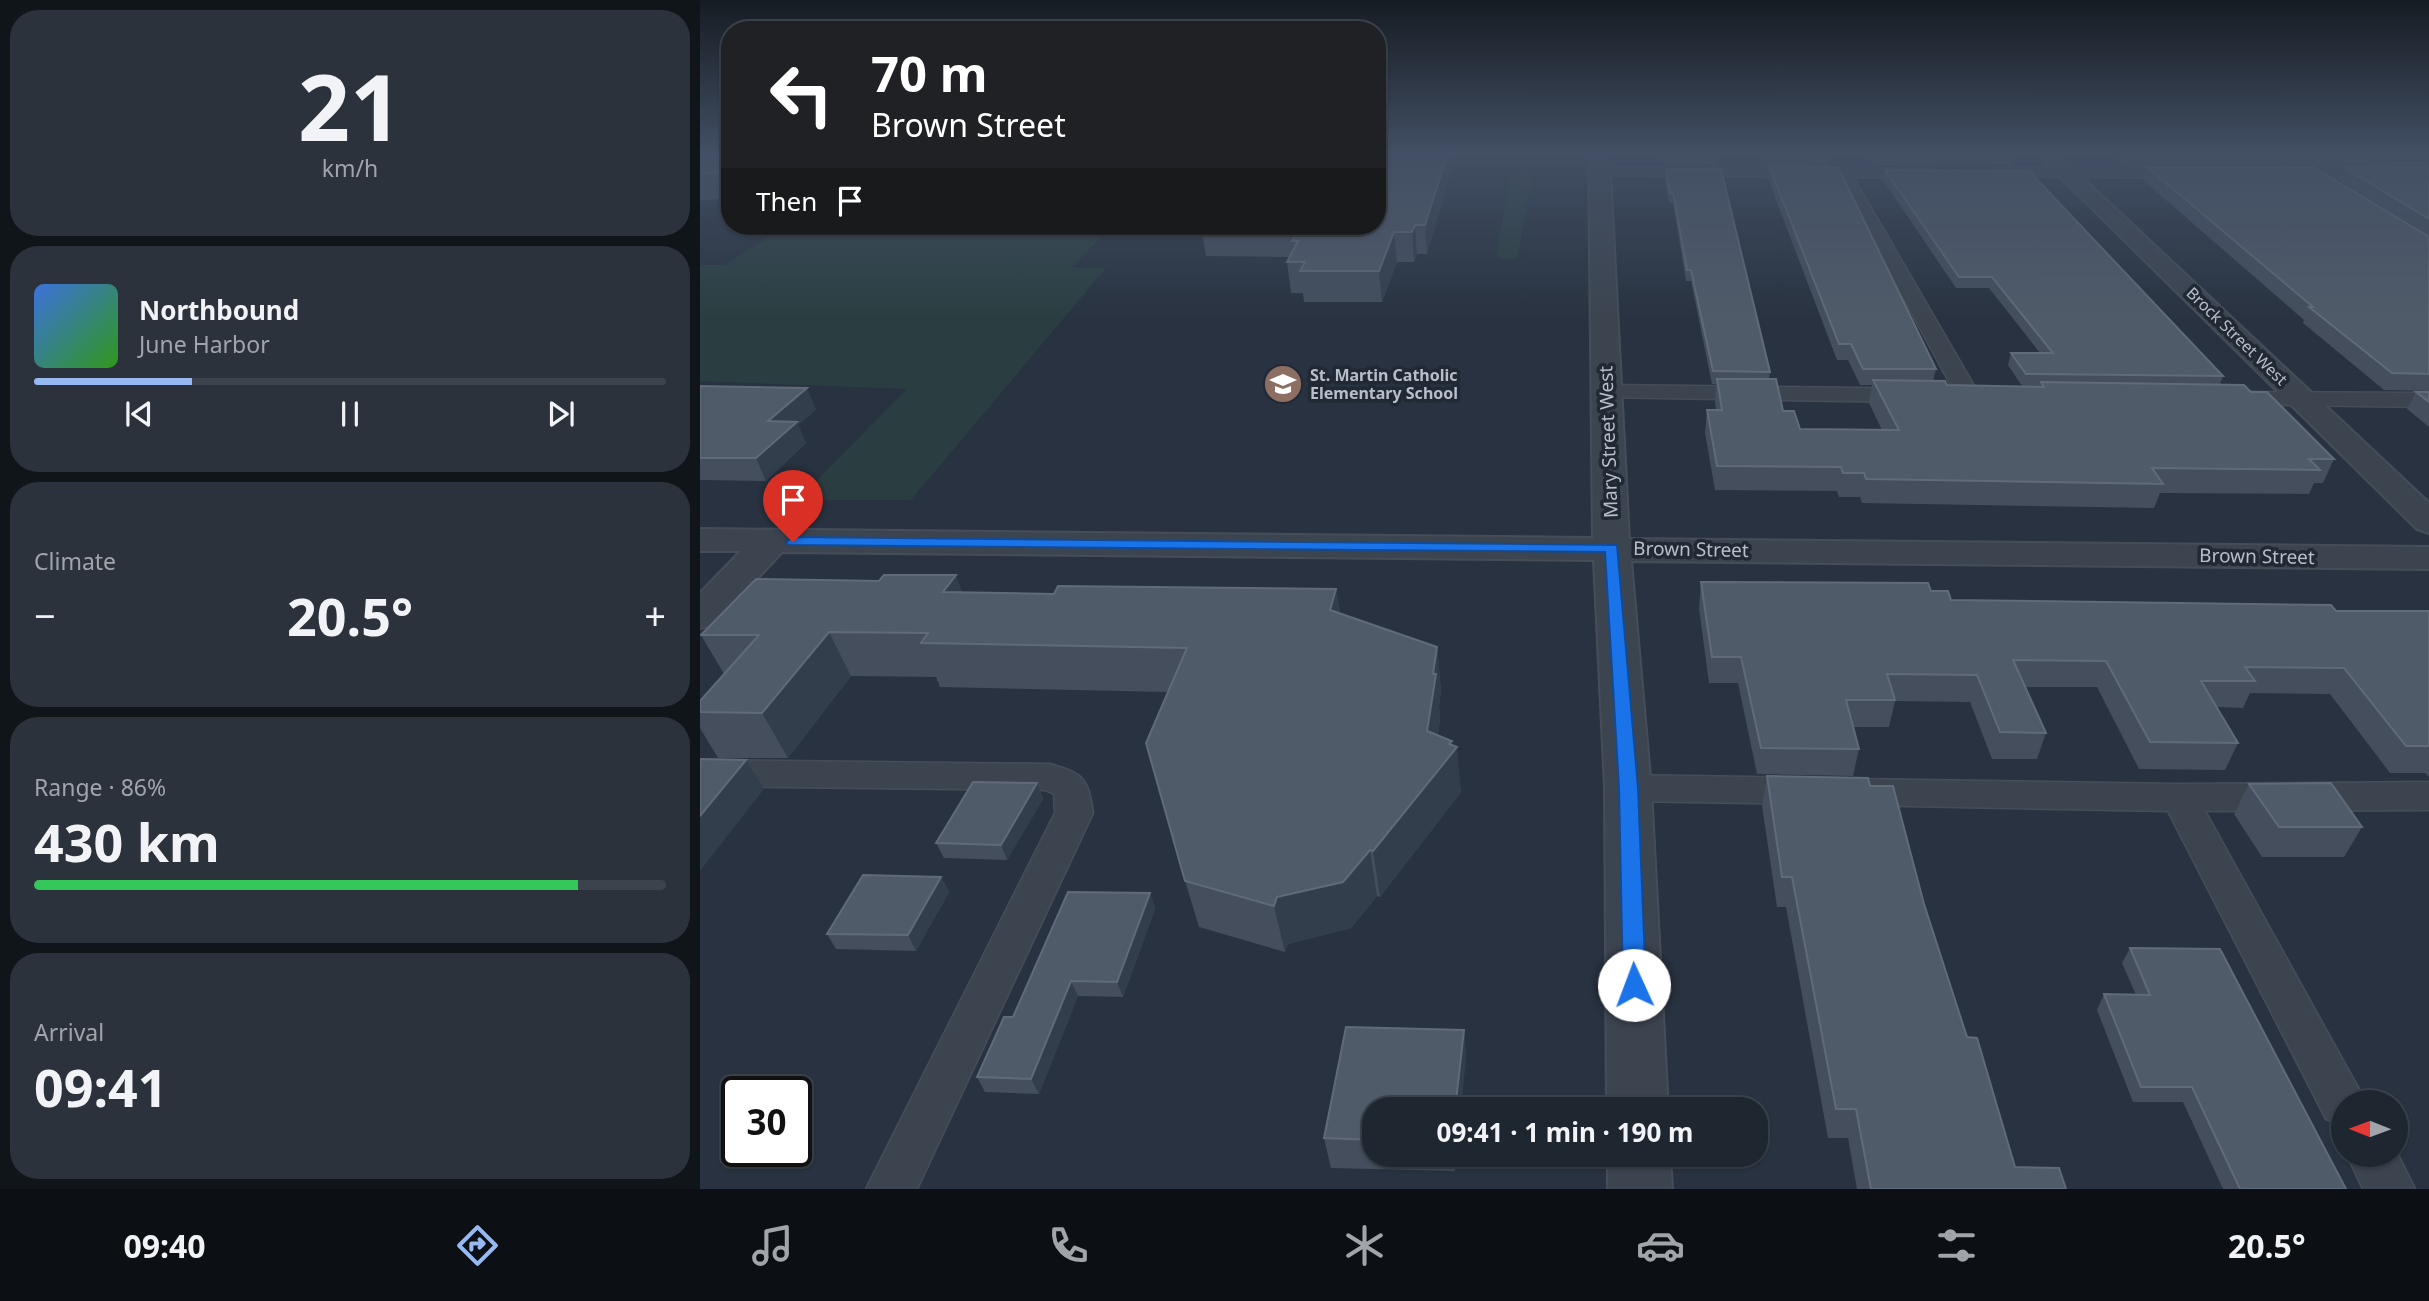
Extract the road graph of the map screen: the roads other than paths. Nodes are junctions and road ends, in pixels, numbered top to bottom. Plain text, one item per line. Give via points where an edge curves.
1 (1600, 207) edge
2 (1863, 207) edge
3 (2102, 207) edge
4 (1606, 392) junction
5 (1968, 396) junction
6 (1996, 397) edge
7 (2205, 399) edge
8 (2303, 400) junction
9 (2429, 400) edge
10 (2429, 522) edge
11 (700, 541) edge
12 (771, 542) junction
13 (1612, 548) junction
14 (2429, 558) edge
15 (700, 616) edge
16 (700, 773) edge
17 (1628, 788) junction
18 (2429, 796) edge
19 (2179, 798) junction
20 (2336, 1090) edge
21 (1637, 1097) edge
22 (1639, 1167) edge
23 (2378, 1167) edge
24 (891, 1189) edge
25 (1640, 1189) edge
26 (2390, 1189) edge

1 - 4 street, Mary Street West
2 - 5 lane
3 - 8 street, Brock Street West
4 - 5 lane
4 - 13 street, Mary Street West
5 - 6 lane
7 - 8 lane
8 - 9 lane
8 - 10 street, Brock Street West
11 - 12 street, Brown Street
12 - 13 street, Brown Street
12 - 15 street
13 - 14 street, Brown Street
13 - 17 street, Mary Street West
16 - 24 lane via 1051,777 1071,787 1074,813
17 - 19 lane
17 - 21 street, Mary Street West
18 - 19 lane
19 - 20 lane
22 - 25 street
23 - 26 lane

